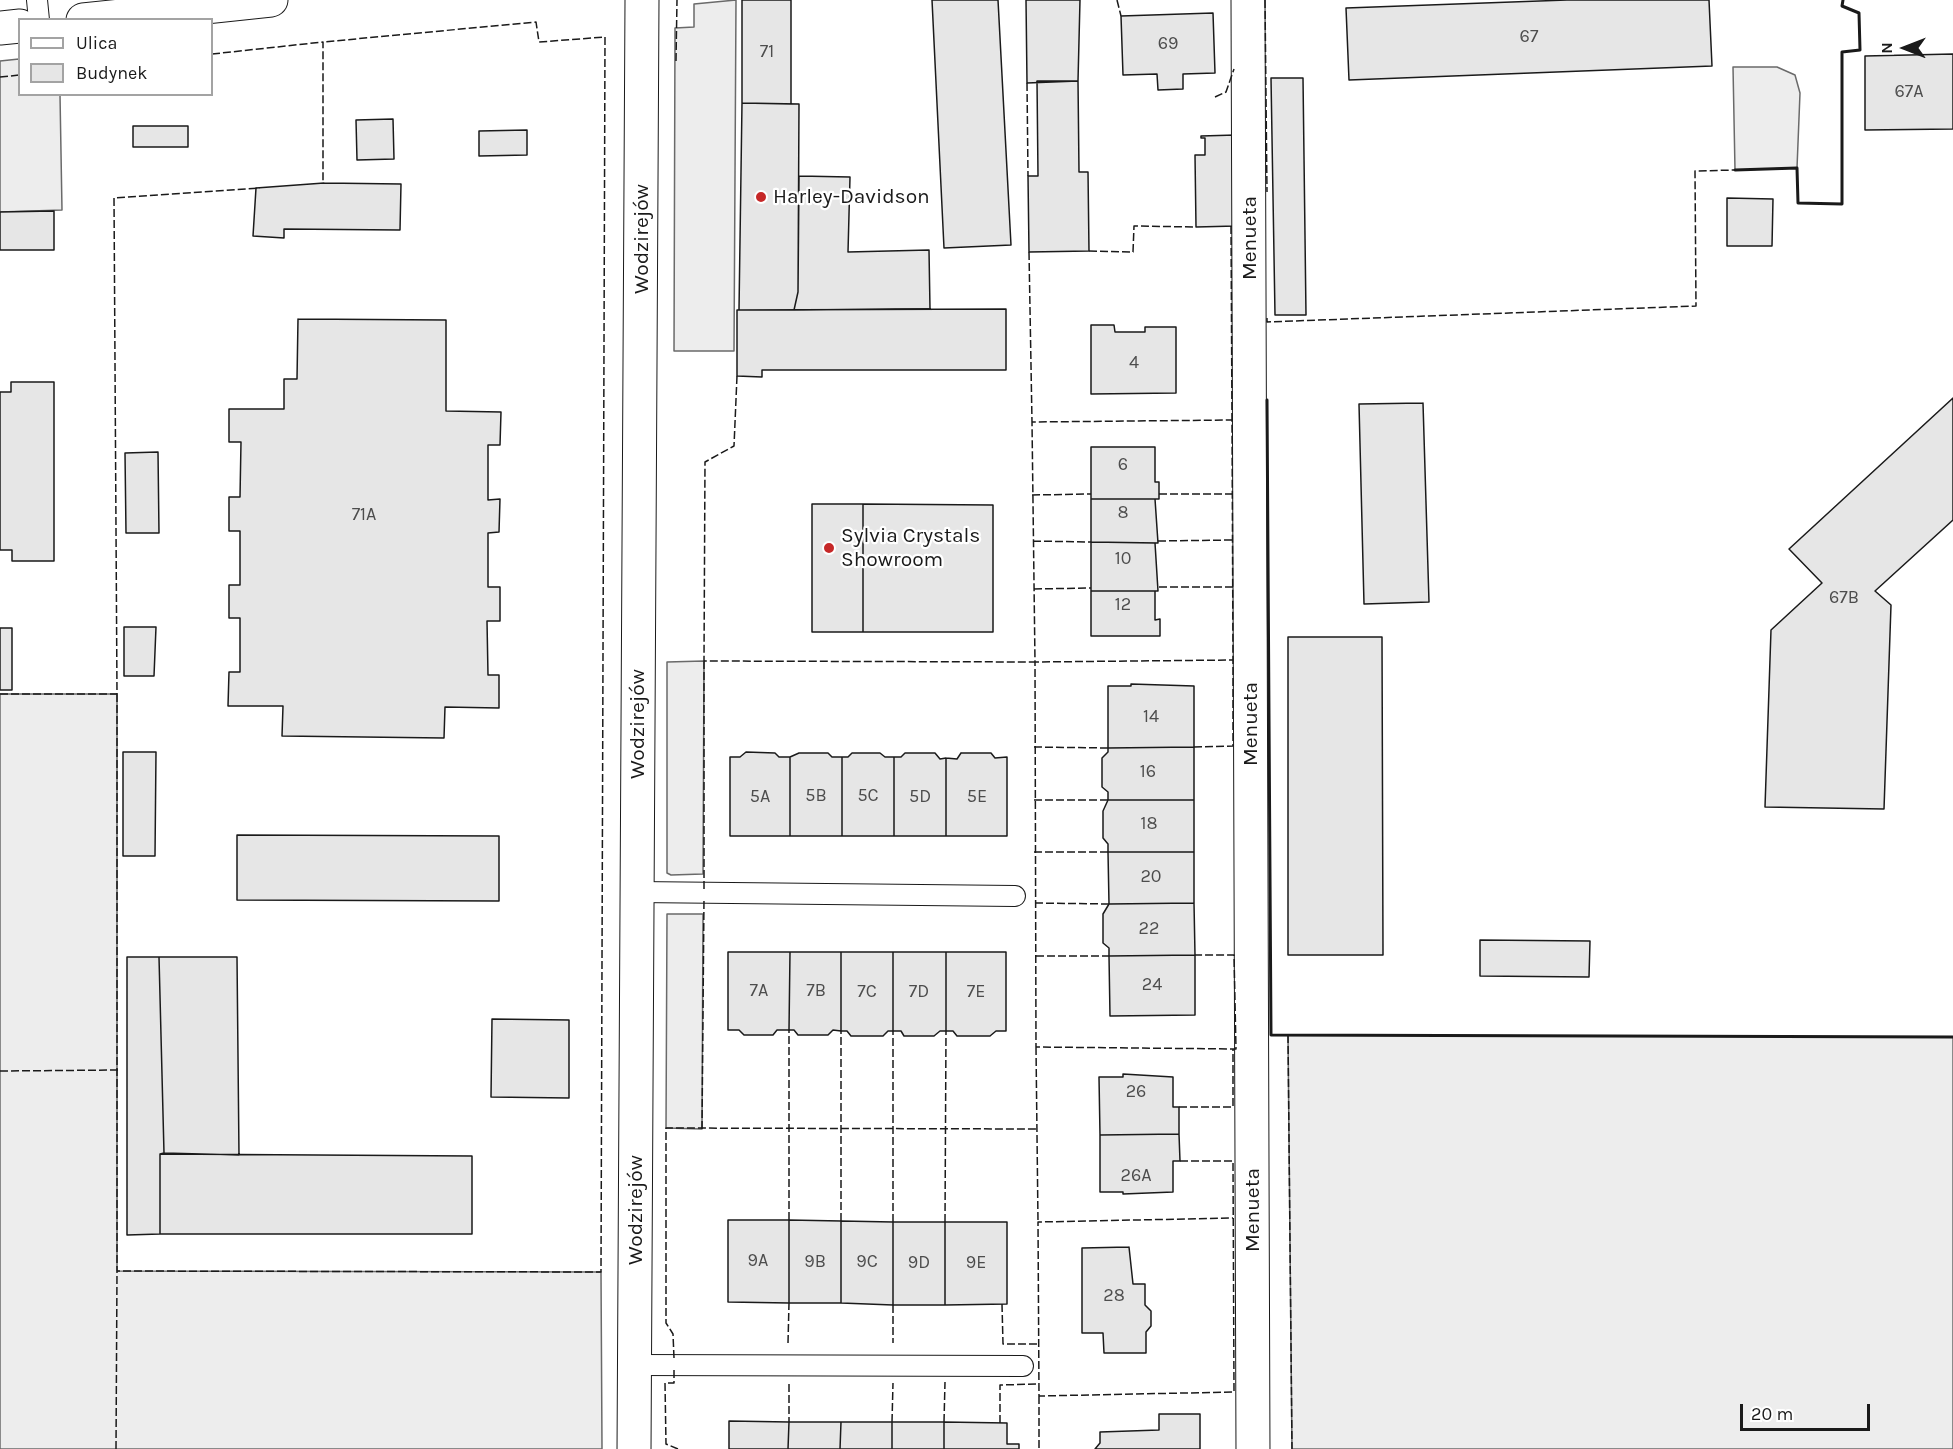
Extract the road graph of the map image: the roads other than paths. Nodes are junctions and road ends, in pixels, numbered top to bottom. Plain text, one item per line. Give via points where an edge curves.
1 (37, 0) edge
2 (271, 0) edge
3 (642, 0) edge
4 (1248, 0) edge
5 (39, 18) edge
6 (103, 18) edge
7 (18, 26) edge
8 (0, 28) edge
9 (637, 892) junction
10 (1015, 896) dead end
11 (634, 1365) junction
12 (1023, 1366) dead end
13 (634, 1449) edge
14 (1253, 1449) edge

1 - 5 lane
2 - 6 street
3 - 9 street, Wodzirejów
4 - 14 street, Menueta
7 - 8 street
9 - 10 lane
9 - 11 street, Wodzirejów
11 - 12 lane
11 - 13 street, Wodzirejów

